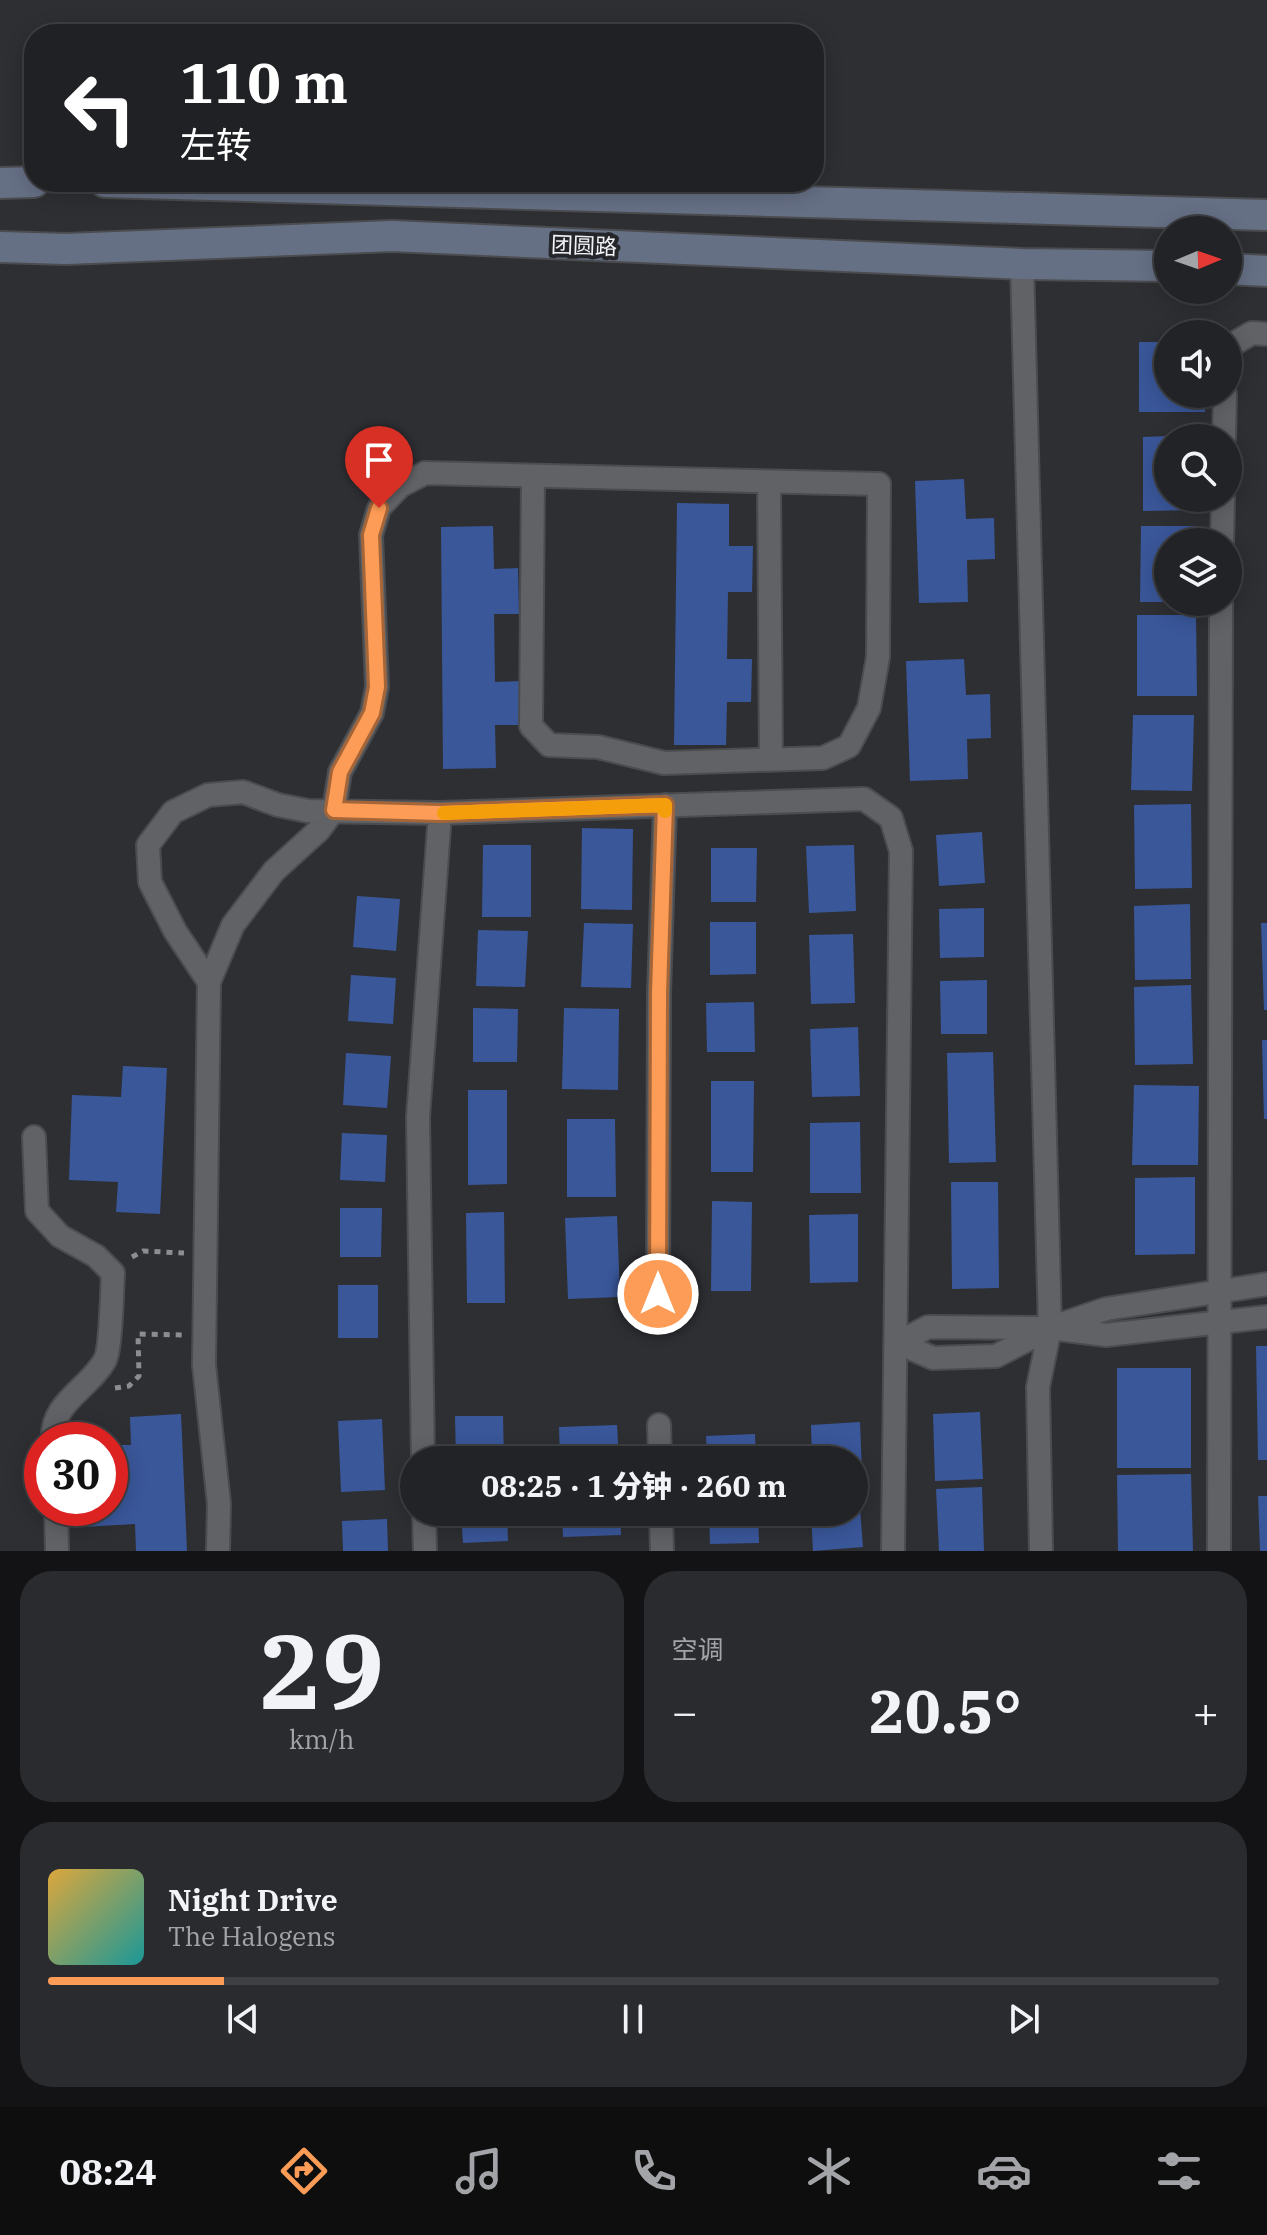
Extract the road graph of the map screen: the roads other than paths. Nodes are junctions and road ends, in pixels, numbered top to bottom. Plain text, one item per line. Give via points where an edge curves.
1 (24, 182) edge
2 (0, 183) edge
3 (457, 192) edge
4 (1267, 215) edge
5 (0, 247) edge
6 (1022, 264) junction
7 (1154, 266) edge
8 (1242, 270) edge
9 (1267, 271) edge
10 (1267, 334) edge
11 (1242, 339) edge
12 (533, 478) junction
13 (769, 482) junction
14 (1221, 616) edge
15 (771, 759) junction
16 (665, 805) junction
17 (334, 810) junction
18 (440, 813) junction
19 (209, 982) junction
20 (34, 1137) dead end
21 (1267, 1284) edge
22 (1220, 1289) junction
23 (658, 1294) dead end
24 (1267, 1317) edge
25 (1221, 1322) junction
26 (1050, 1328) junction
27 (898, 1343) junction
28 (55, 1422) edge
29 (659, 1425) dead end
30 (423, 1446) edge
31 (660, 1446) edge
32 (56, 1526) edge
33 (424, 1526) edge
34 (661, 1526) edge
35 (57, 1551) edge
36 (218, 1551) edge
37 (425, 1551) edge
38 (662, 1551) edge
39 (893, 1551) edge
40 (1041, 1551) edge
41 (1219, 1551) edge

1 - 2 street
3 - 4 street
5 - 6 street, 团圆路 via 392,236
6 - 7 street, 团圆路
6 - 26 street
8 - 9 street
10 - 11 street
12 - 13 street
12 - 15 street via 531,726 549,745 598,747 664,763
12 - 17 street via 425,473 400,486 379,508 371,535 377,687 372,713 340,772
13 - 15 street
13 - 15 street via 879,484 878,657 869,708 849,746 823,758
14 - 22 street
16 - 18 street
16 - 23 street
16 - 27 street via 864,799 891,818 901,851
17 - 18 street
17 - 19 street via 274,871 233,925
17 - 19 street via 278,805 243,792 208,795 173,812 148,845 150,882
18 - 30 street via 418,1117
19 - 36 street via 204,1365 219,1504
20 - 28 street via 37,1211 60,1236 96,1256 113,1273 106,1359
21 - 22 street
22 - 25 street
22 - 26 street via 1106,1309
24 - 25 street
25 - 26 street via 1106,1335
25 - 41 street
26 - 27 street via 928,1327
26 - 27 street via 996,1356 933,1358
26 - 40 street via 1038,1387
27 - 39 street
29 - 31 street
32 - 35 street
33 - 37 street
34 - 38 street

